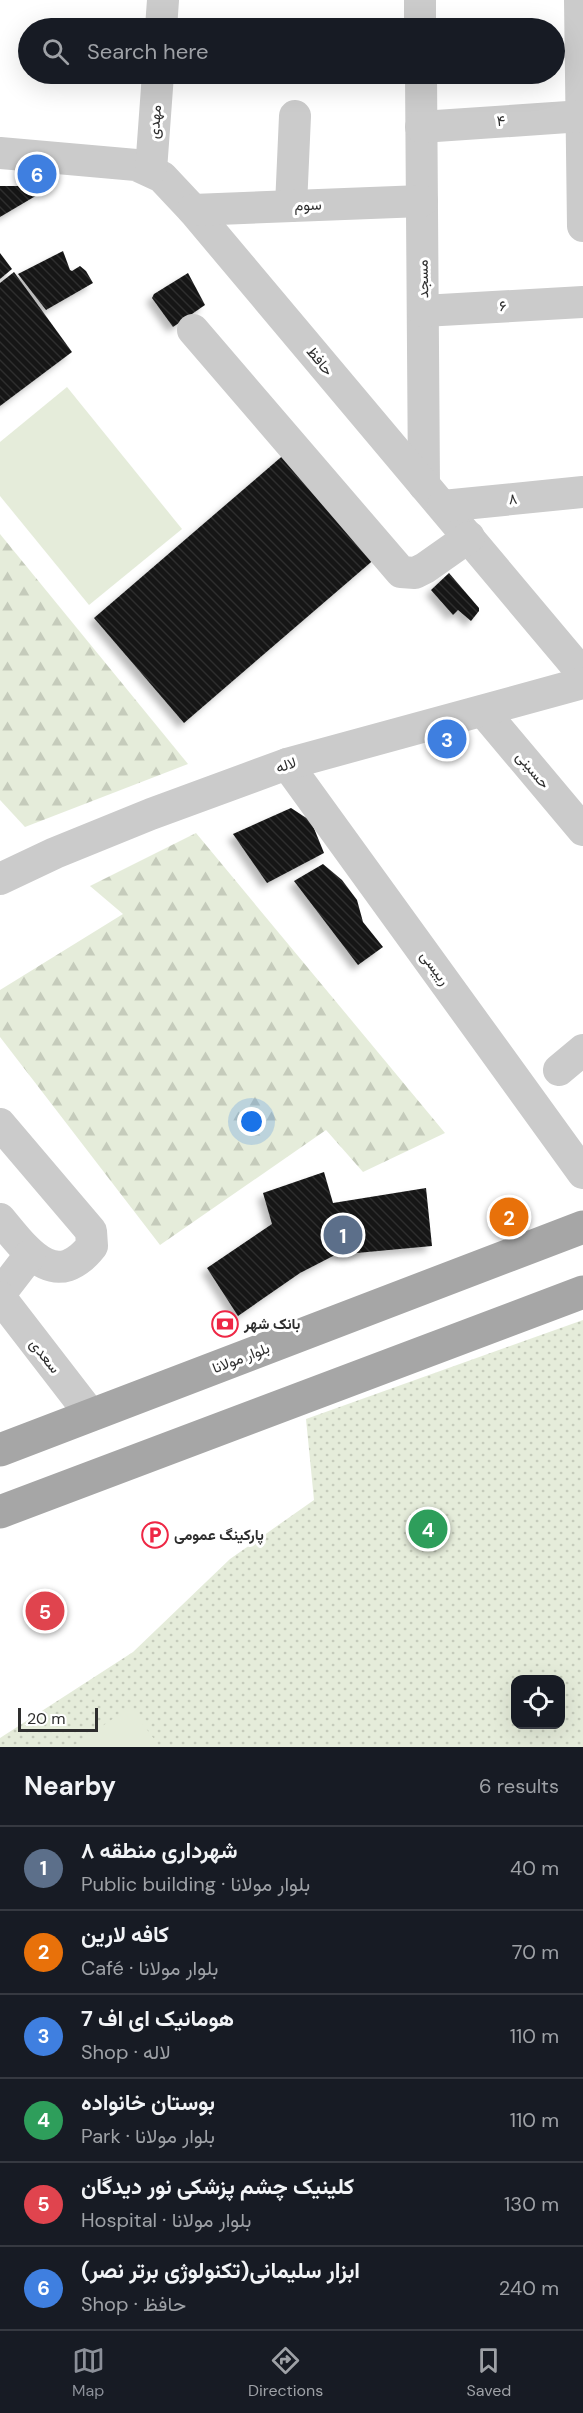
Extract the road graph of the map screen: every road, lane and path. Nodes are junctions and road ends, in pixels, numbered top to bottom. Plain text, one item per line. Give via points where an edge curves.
1 (163, 0) edge
2 (420, 0) edge
3 (580, 0) edge
4 (162, 18) edge
5 (420, 18) edge
6 (157, 84) edge
7 (421, 84) edge
8 (296, 116) dead end
9 (582, 116) edge
10 (421, 127) junction
11 (0, 153) edge
12 (151, 170) junction
13 (422, 201) junction
14 (291, 206) junction
15 (193, 210) junction
16 (583, 226) edge
17 (583, 302) edge
18 (423, 311) junction
19 (193, 330) dead end
20 (583, 492) edge
21 (434, 495) junction
22 (469, 537) junction
23 (583, 674) edge
24 (583, 683) edge
25 (483, 711) junction
26 (286, 764) junction
27 (583, 830) edge
28 (0, 879) edge
29 (583, 1050) edge
30 (559, 1070) dead end
31 (0, 1124) edge
32 (583, 1173) edge
33 (0, 1219) edge
34 (583, 1227) edge
35 (30, 1254) junction
36 (583, 1293) edge
37 (0, 1296) edge
38 (91, 1415) junction
39 (0, 1450) edge
40 (0, 1512) edge

1 - 4 street
2 - 5 street
3 - 9 street
6 - 12 street, مهدی
7 - 10 street, مسجد
8 - 14 street
9 - 10 street, ۴
9 - 16 street
10 - 13 street, مسجد
11 - 12 street, حافظ via 136,165
12 - 15 street, حافظ
13 - 14 street, سوم
13 - 18 street, مسجد
14 - 15 street, سوم
15 - 21 street, حافظ
17 - 18 street, ۶
18 - 21 street, مسجد
19 - 22 street via 401,572 415,573 425,568
20 - 21 street, ۸
21 - 22 street, حافظ
22 - 23 street, حافظ
24 - 25 street, لاله
25 - 26 street, لاله
25 - 27 street, حسینی
26 - 28 street, لاله via 151,814
26 - 32 street, رییسی
29 - 30 street
31 - 35 street via 91,1231 92,1246 72,1265 54,1267 40,1263
33 - 35 street
34 - 38 main road, بلوار مولانا
35 - 37 street
36 - 40 main road
37 - 38 street, سعدی
38 - 39 main road, بلوار مولانا

